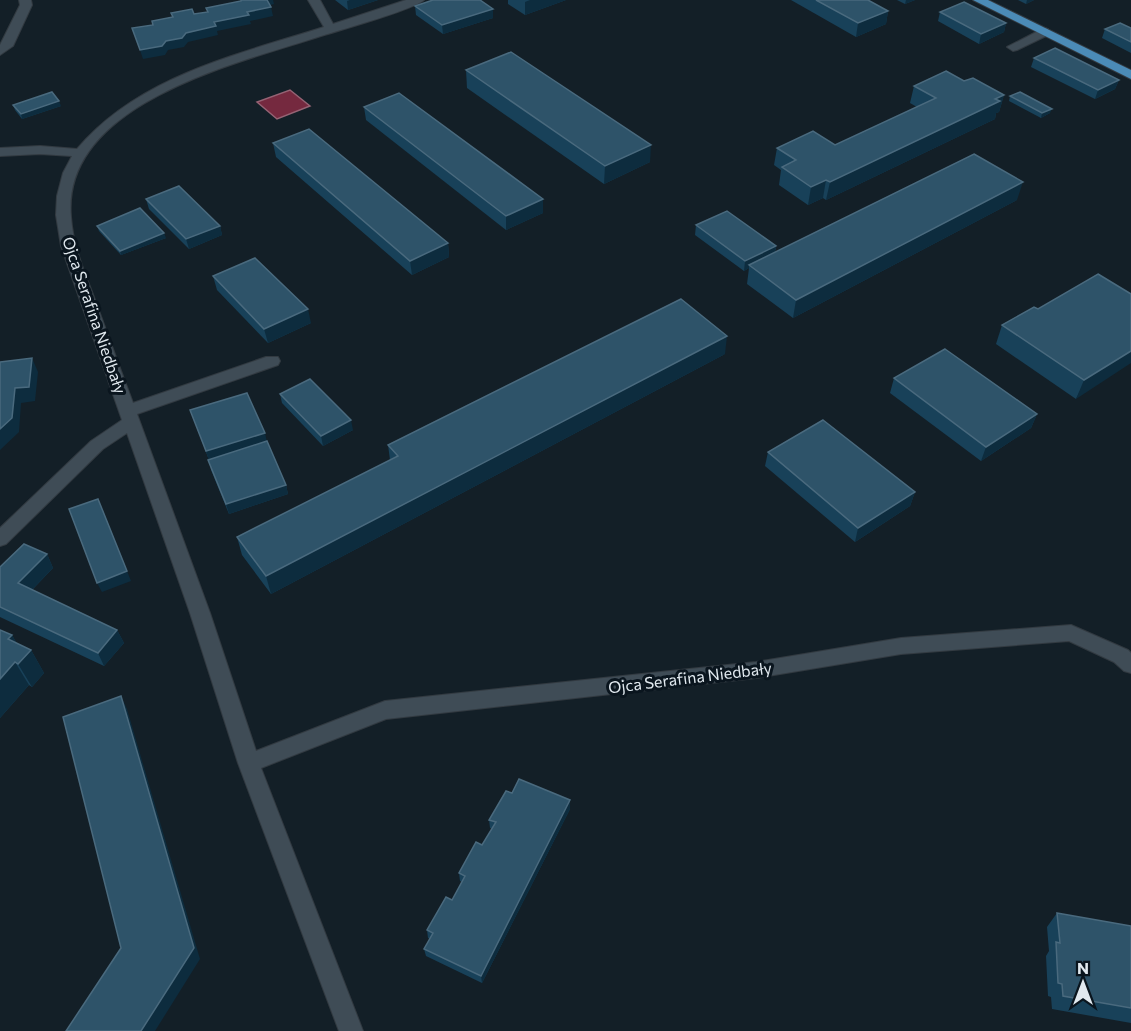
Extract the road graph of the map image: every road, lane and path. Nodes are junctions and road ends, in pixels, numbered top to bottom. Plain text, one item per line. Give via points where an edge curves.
1 (25, 0) edge
2 (314, 0) edge
3 (418, 0) edge
4 (979, 0) edge
5 (330, 28) junction
6 (1044, 32) junction
7 (1013, 47) dead end
8 (0, 51) edge
9 (1131, 75) edge
10 (0, 152) edge
11 (81, 153) junction
12 (272, 361) dead end
13 (130, 417) junction
14 (0, 539) edge
15 (1131, 665) edge
16 (249, 763) junction
17 (351, 1031) edge

1 - 8 street via 7,46
2 - 5 street
3 - 5 street, Ojca Serafina Niedbały
4 - 6 main road
5 - 11 street, Ojca Serafina Niedbały via 169,84 119,116
6 - 7 street
6 - 9 main road
10 - 11 street
11 - 13 street, Ojca Serafina Niedbały via 64,194 68,246
12 - 13 street
13 - 14 street
13 - 16 street, Ojca Serafina Niedbały
15 - 16 street, Ojca Serafina Niedbały via 1121,656 1071,633 901,646 756,670 385,710
16 - 17 street, Ojca Serafina Niedbały

